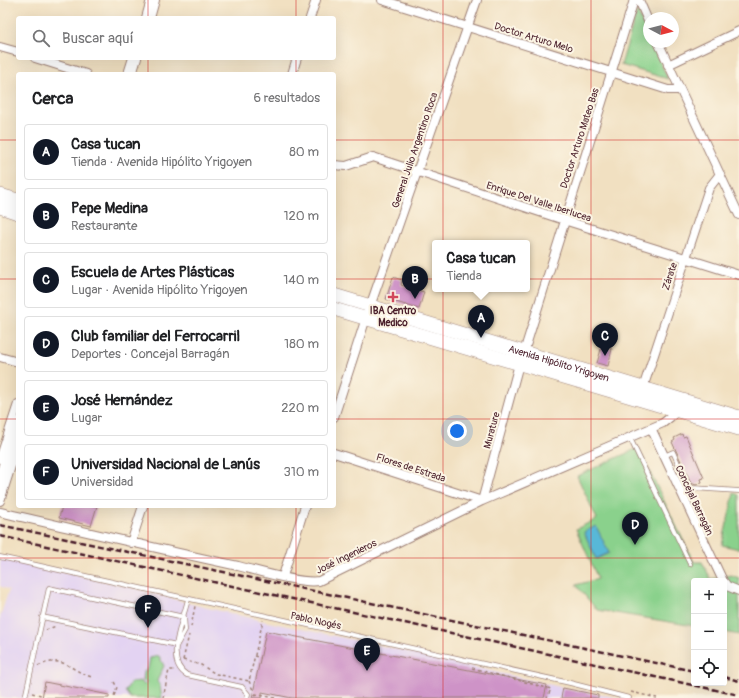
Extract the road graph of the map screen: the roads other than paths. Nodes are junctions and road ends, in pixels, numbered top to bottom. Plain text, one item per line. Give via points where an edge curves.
1 (153, 0) edge
2 (316, 0) edge
3 (382, 0) edge
4 (477, 0) edge
5 (634, 0) edge
6 (639, 0) edge
7 (644, 12) edge
8 (149, 16) edge
9 (311, 16) edge
10 (468, 27) junction
11 (739, 31) edge
12 (0, 47) edge
13 (661, 48) edge
14 (16, 51) edge
15 (42, 60) edge
16 (134, 60) edge
17 (296, 60) edge
18 (668, 65) junction
19 (80, 72) edge
20 (131, 72) edge
21 (293, 72) edge
22 (611, 72) junction
23 (680, 90) junction
24 (336, 165) edge
25 (417, 171) junction
26 (720, 174) junction
27 (0, 195) edge
28 (16, 199) edge
29 (0, 207) edge
30 (738, 210) edge
31 (16, 212) edge
32 (564, 220) junction
33 (685, 258) junction
34 (739, 275) edge
35 (336, 296) edge
36 (336, 309) edge
37 (368, 312) junction
38 (0, 357) edge
39 (522, 358) junction
40 (16, 361) edge
41 (643, 388) junction
42 (16, 410) edge
43 (336, 411) edge
44 (678, 411) junction
45 (739, 417) edge
46 (651, 428) junction
47 (739, 429) edge
48 (16, 430) edge
49 (630, 437) junction
50 (16, 450) edge
51 (336, 454) edge
52 (663, 456) junction
53 (0, 459) edge
54 (0, 482) edge
55 (739, 491) edge
56 (0, 501) edge
57 (482, 501) junction
58 (143, 508) edge
59 (304, 508) edge
60 (0, 512) edge
61 (131, 543) junction
62 (0, 557) edge
63 (690, 564) dead end
64 (283, 576) junction
65 (721, 578) edge
66 (727, 586) edge
67 (739, 591) edge
68 (188, 599) junction
69 (42, 617) junction
70 (184, 617) junction
71 (177, 645) junction
72 (25, 698) edge
73 (247, 698) edge
74 (629, 698) edge

1 - 8 main road
2 - 9 street
3 - 10 street, Doctor Arturo Melo
4 - 10 street, General Julio Argentino Roca
5 - 22 street, Doctor Arturo Mateo Bas
6 - 7 street
10 - 22 street, Doctor Arturo Melo
10 - 25 street, General Julio Argentino Roca
11 - 18 street
12 - 14 street
13 - 18 street
15 - 19 street
16 - 20 main road
17 - 21 street
18 - 23 street
22 - 23 street, Doctor Arturo Melo via 668,90
22 - 32 street, Doctor Arturo Mateo Bas
23 - 26 street
24 - 25 street, Enrique Del Valle Iberlucea via 346,166 373,157
25 - 32 street, Enrique Del Valle Iberlucea
25 - 37 street, General Julio Argentino Roca
26 - 30 street
26 - 33 street, Zárate via 709,188
27 - 28 main road
29 - 31 main road
32 - 33 street, Enrique Del Valle Iberlucea
32 - 39 street, Doctor Arturo Mateo Bas
33 - 34 street, Enrique Del Valle Iberlucea
33 - 41 street, Zárate
35 - 37 main road, Avenida Hipólito Yrigoyen
36 - 37 main road, Avenida Hipólito Yrigoyen
37 - 39 main road, Avenida Hipólito Yrigoyen
37 - 43 street, General Julio Argentino Roca
38 - 40 street
39 - 41 main road, Avenida Hipólito Yrigoyen
39 - 44 main road, Avenida Hipólito Yrigoyen
39 - 57 street, Murature
41 - 45 main road, Avenida Hipólito Yrigoyen
42 - 53 street
44 - 46 street, José Ingenieros via 670,419
44 - 47 main road, Avenida Hipólito Yrigoyen
46 - 49 street, José Ingenieros
46 - 52 street, Concejal Barragán
48 - 54 main road
49 - 57 street, José Ingenieros
49 - 63 lane
50 - 56 street
51 - 57 street, Flores de Estrada
52 - 55 lane via 673,452 688,485 692,488
52 - 65 street, Concejal Barragán
57 - 64 street, José Ingenieros via 319,581
58 - 61 street
59 - 64 street
60 - 61 street, José Ingenieros
61 - 64 street, José Ingenieros
62 - 68 lane, Pablo Nogés
66 - 67 street, Concejal Barragán
68 - 70 lane
68 - 74 lane, Pablo Nogés
69 - 70 lane via 49,588
69 - 71 lane
69 - 72 lane
70 - 71 lane via 178,628
70 - 71 lane via 185,630
71 - 73 lane via 175,657 181,672 242,687 248,694

